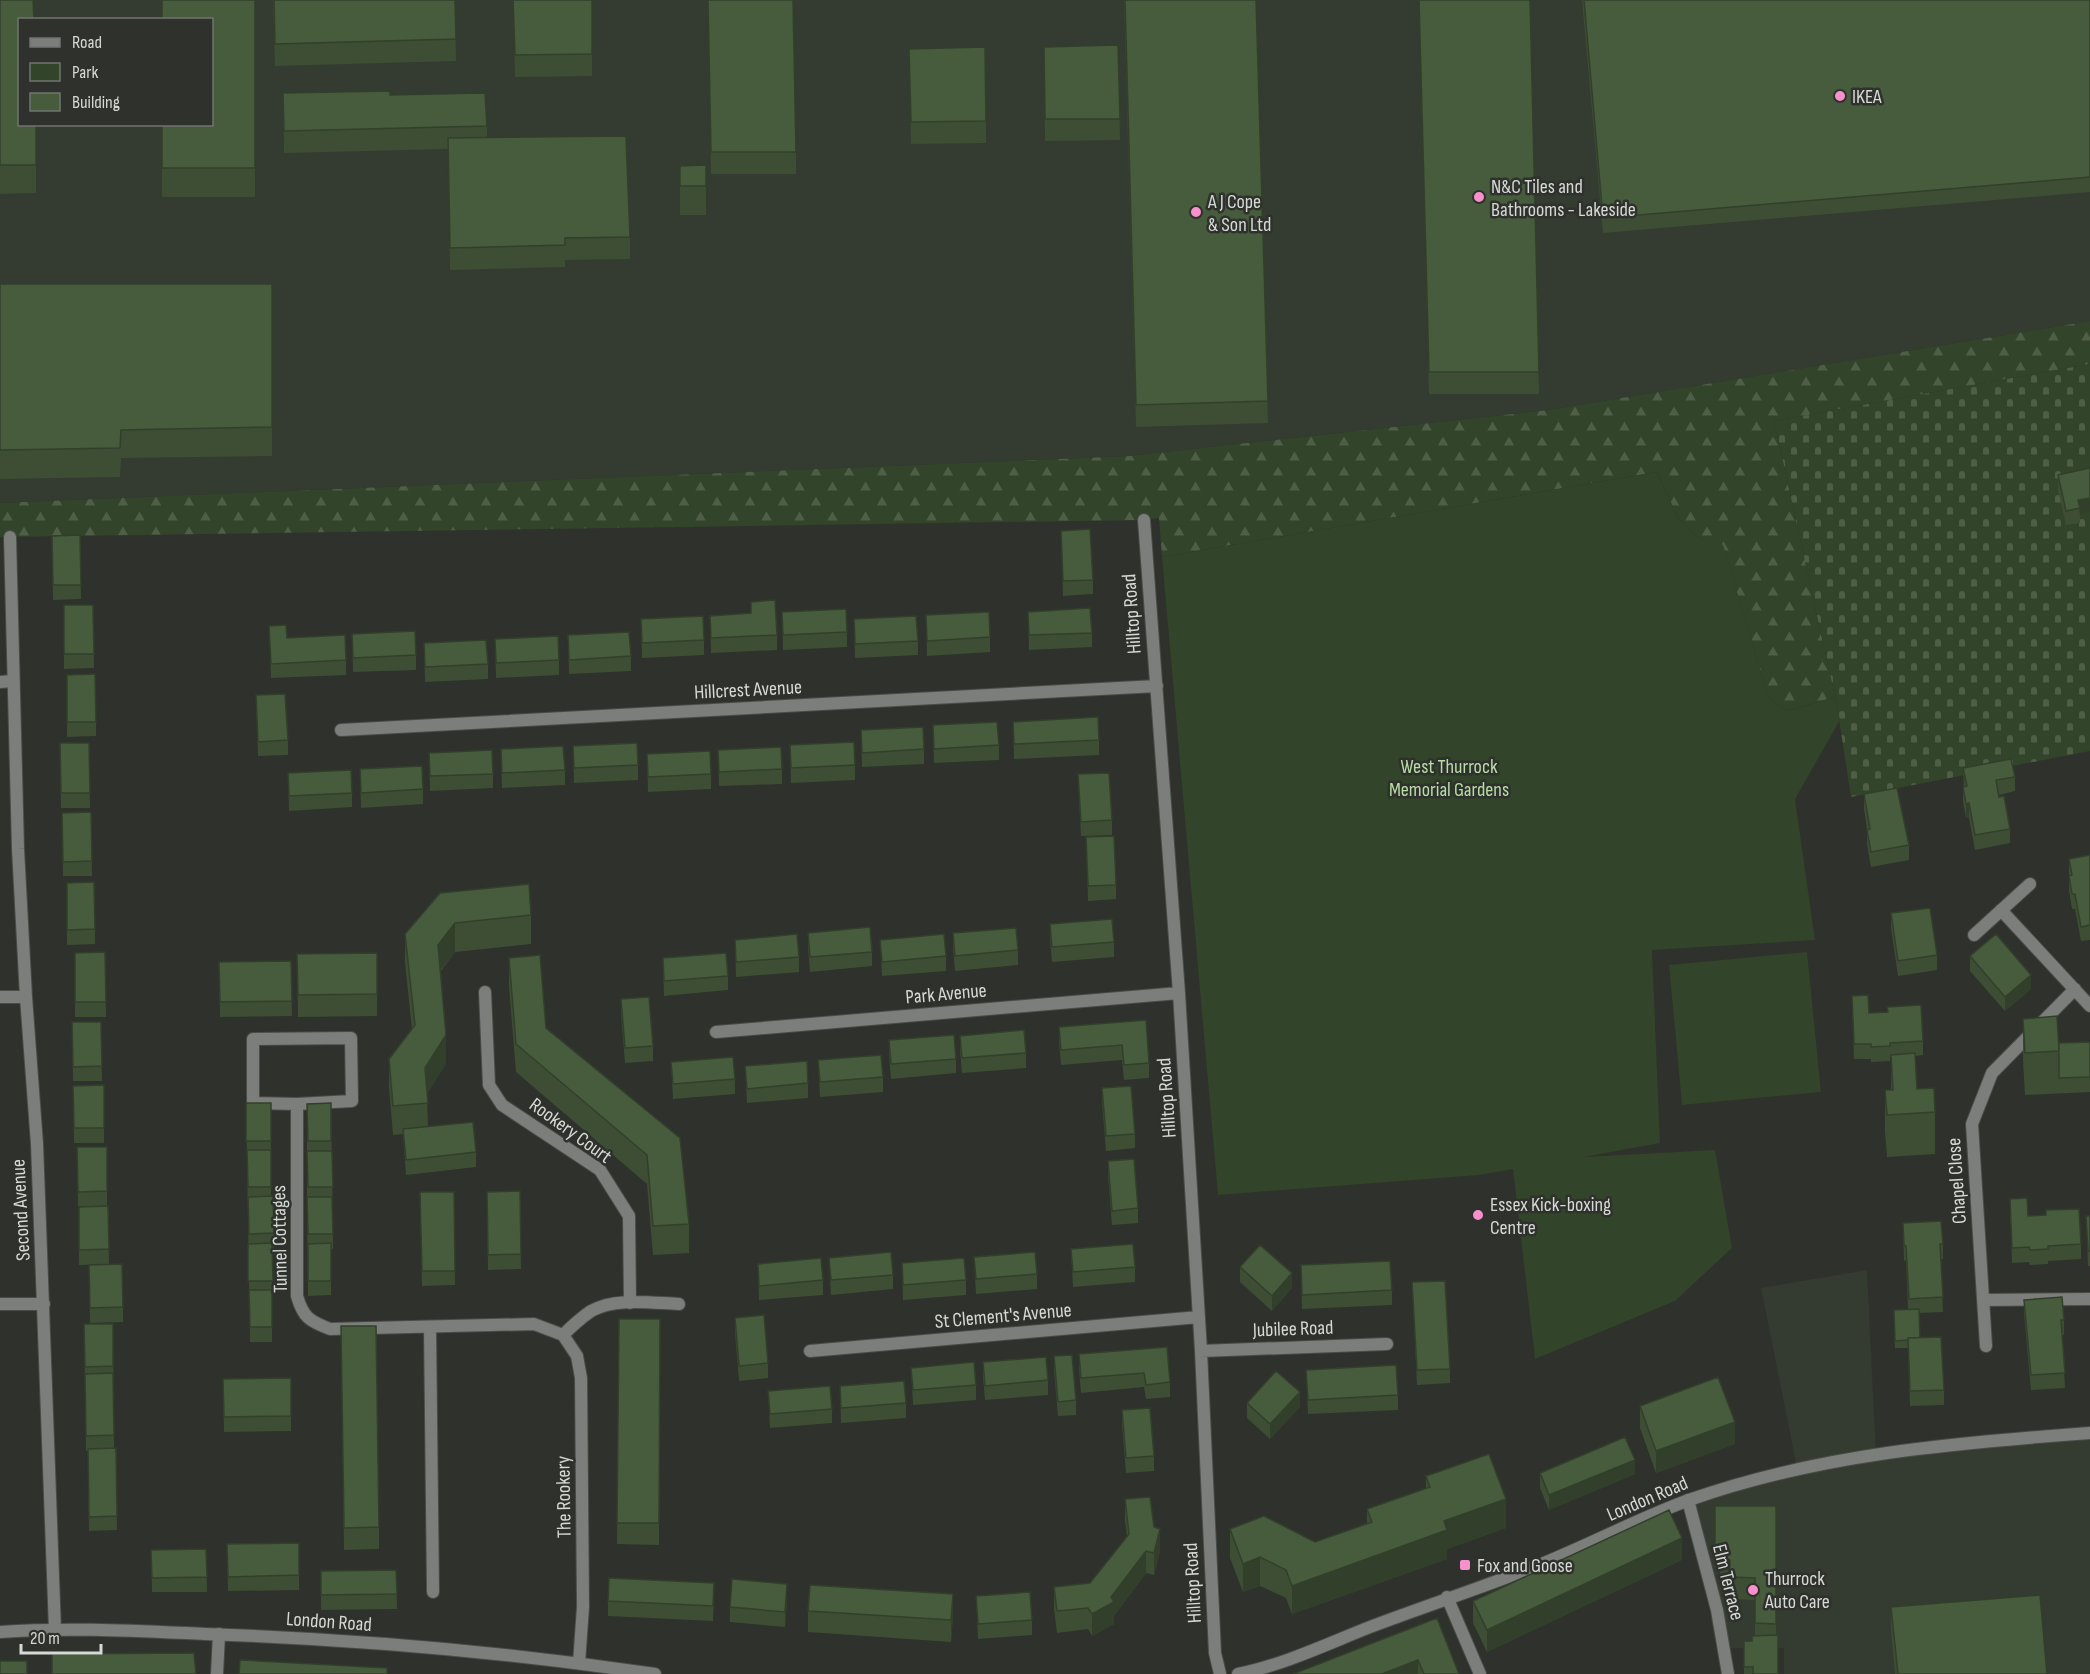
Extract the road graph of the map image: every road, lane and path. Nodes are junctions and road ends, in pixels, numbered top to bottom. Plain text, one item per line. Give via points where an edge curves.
1 (1144, 520) dead end
2 (10, 537) dead end
3 (6, 682) edge
4 (1157, 686) junction
5 (341, 730) dead end
6 (2030, 884) dead end
7 (2001, 910) junction
8 (1974, 935) dead end
9 (2074, 989) junction
10 (485, 992) dead end
11 (1179, 993) junction
12 (0, 997) edge
13 (26, 997) junction
14 (2090, 1006) edge
15 (716, 1032) dead end
16 (297, 1104) junction
17 (2090, 1299) edge
18 (1983, 1300) junction
19 (630, 1303) junction
20 (0, 1304) edge
21 (44, 1304) junction
22 (679, 1304) dead end
23 (1199, 1317) junction
24 (430, 1328) junction
25 (562, 1335) junction
26 (1387, 1344) dead end
27 (1986, 1346) dead end
28 (810, 1351) dead end
29 (1201, 1351) junction
30 (2090, 1433) edge
31 (1688, 1500) junction
32 (433, 1592) dead end
33 (1447, 1597) junction
34 (55, 1629) junction
35 (0, 1632) edge
36 (219, 1634) junction
37 (579, 1663) junction
38 (217, 1674) edge
39 (655, 1674) edge
40 (1220, 1674) edge
41 (1238, 1674) edge
42 (1480, 1674) edge
43 (1728, 1674) edge

1 - 4 street, Hilltop Road
2 - 3 street, Second Avenue
3 - 13 street, Second Avenue
4 - 5 street, Hillcrest Avenue
4 - 11 street, Hilltop Road
6 - 7 street
7 - 8 street
7 - 9 street
9 - 14 street
9 - 18 street, Chapel Close via 1992,1072 1972,1124
10 - 19 street, Rookery Court via 489,1085 502,1105 600,1170 628,1216
11 - 15 street, Park Avenue
11 - 23 street, Hilltop Road
12 - 13 street
13 - 21 street, Second Avenue
16 - 16 street via 253,1103 253,1039 351,1038 352,1101
16 - 24 street, Tunnel Cottages via 297,1296 302,1313 330,1329
17 - 18 street
18 - 27 street, Chapel Close
19 - 22 street
19 - 25 street via 592,1311
20 - 21 street
21 - 34 street, Second Avenue
23 - 28 street, St Clement's Avenue
23 - 29 street, Hilltop Road
24 - 25 street, Tunnel Cottages via 534,1324
24 - 32 street
25 - 37 street, The Rookery via 577,1356 581,1378 583,1607
26 - 29 street, Jubilee Road
29 - 40 street, Hilltop Road via 1215,1653
30 - 31 street, London Road via 1924,1446 1797,1468
31 - 33 street, London Road via 1544,1563
31 - 43 street, Elm Terrace via 1717,1610
33 - 41 street, London Road via 1278,1663
33 - 42 street
34 - 35 street, London Road
34 - 36 street, London Road
36 - 37 street, London Road via 383,1644
36 - 38 street
37 - 39 street, London Road

